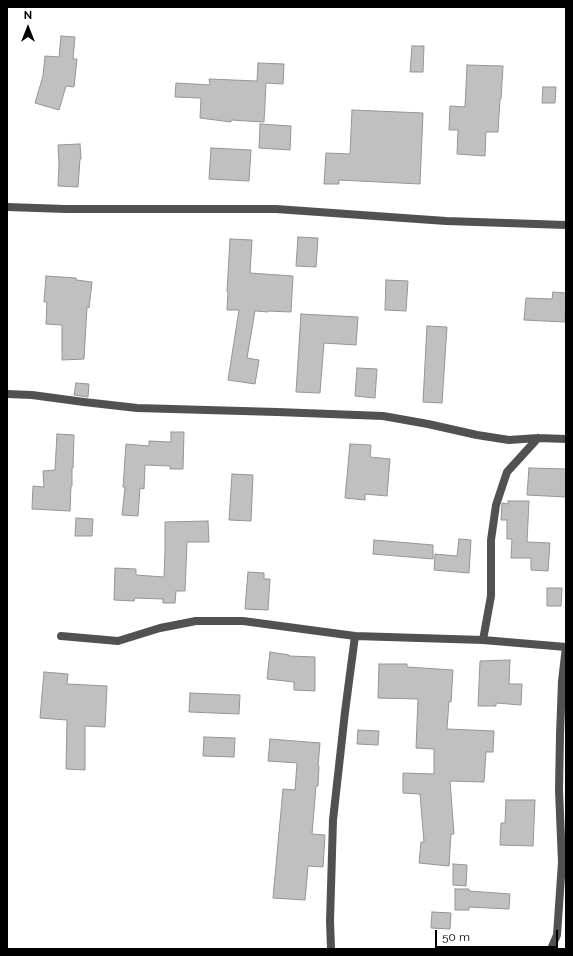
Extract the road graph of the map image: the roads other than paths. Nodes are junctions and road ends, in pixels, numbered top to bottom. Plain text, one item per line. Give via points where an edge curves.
1 (7, 207) edge
2 (566, 225) edge
3 (7, 394) edge
4 (538, 438) junction
5 (566, 439) edge
6 (61, 636) dead end
7 (355, 636) junction
8 (482, 640) junction
9 (566, 647) edge
10 (331, 949) edge
11 (551, 949) edge

1 - 2 street via 276,210 446,221
3 - 4 street via 137,408 383,416 510,440
4 - 5 street
4 - 8 street via 507,472 496,505 491,540 491,596
6 - 7 street via 118,641 160,628 196,621 243,621
7 - 8 street
7 - 10 street via 333,820
8 - 9 street
9 - 11 street via 560,735 562,862 557,935

